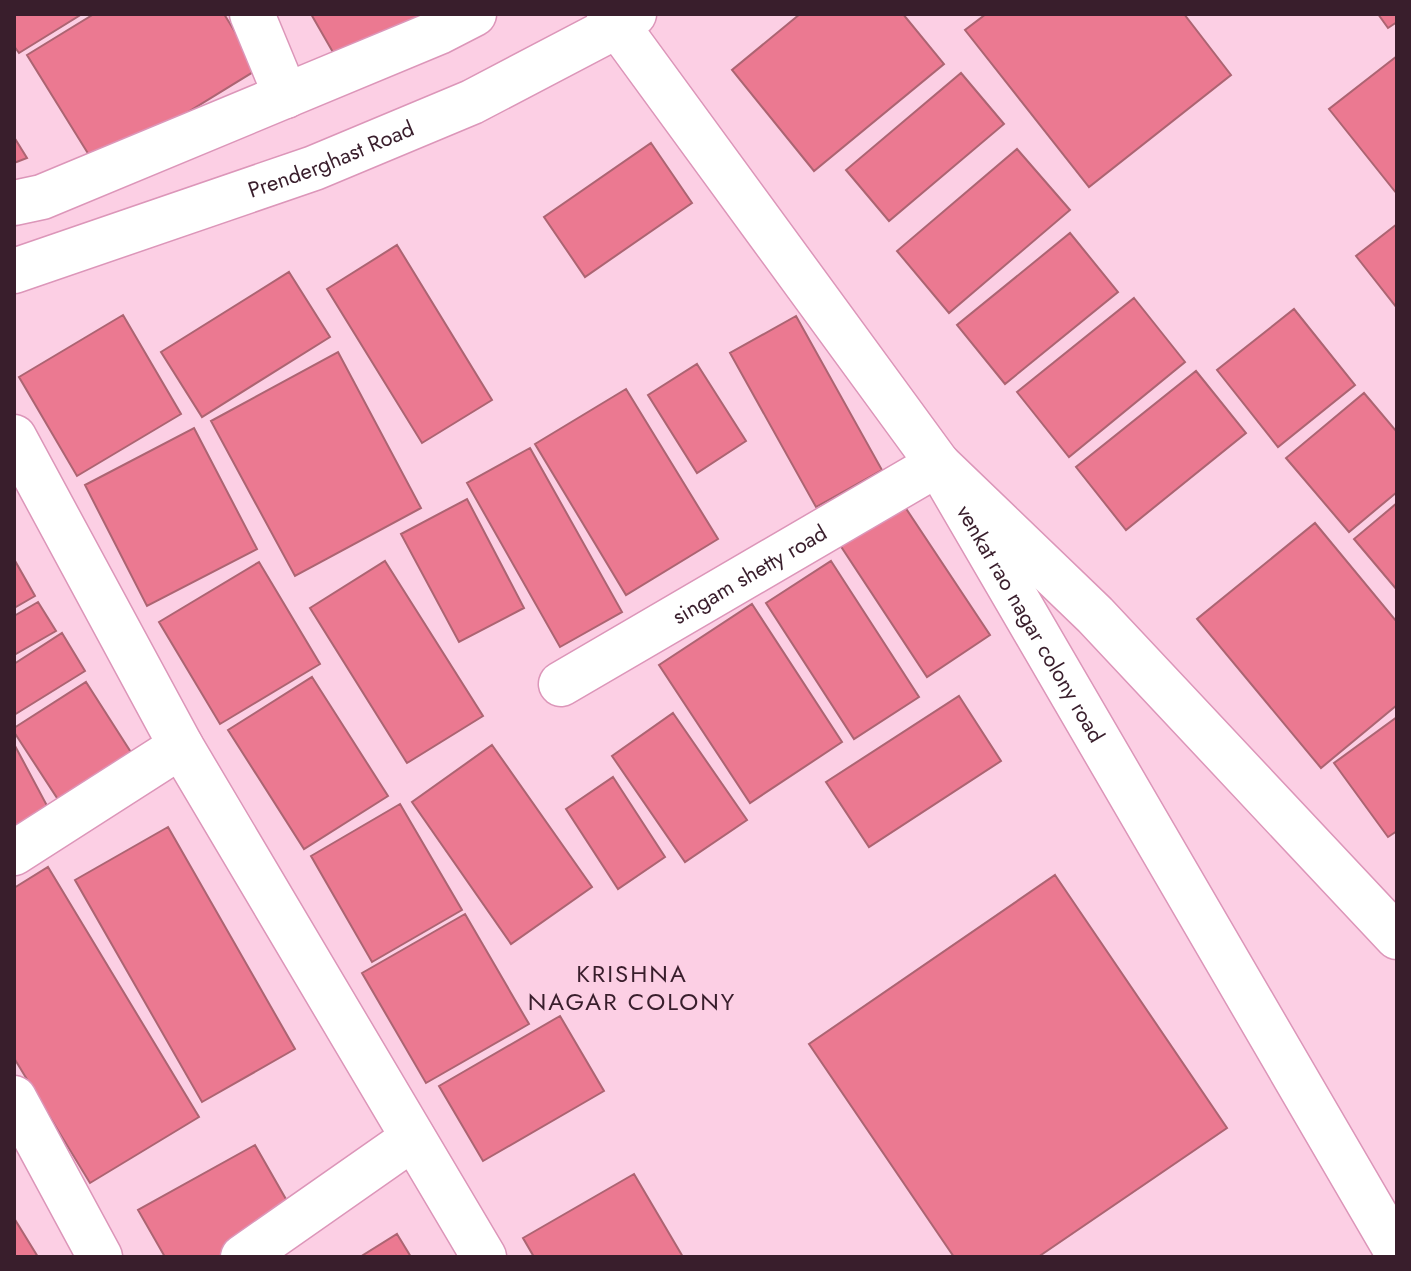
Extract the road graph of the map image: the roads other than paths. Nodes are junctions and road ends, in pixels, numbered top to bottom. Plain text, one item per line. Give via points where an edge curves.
1 (252, 14) edge
2 (474, 14) edge
3 (620, 18) edge
4 (286, 96) junction
5 (14, 203) edge
6 (14, 271) edge
7 (14, 437) edge
8 (938, 464) junction
9 (561, 684) dead end
10 (181, 746) junction
11 (14, 853) edge
12 (1397, 937) edge
13 (14, 1098) edge
14 (413, 1138) junction
15 (1397, 1252) edge
16 (100, 1257) edge
17 (243, 1257) edge
18 (484, 1257) edge

1 - 4 street
2 - 4 street
3 - 6 street, Prenderghast Road via 472,102 314,168
3 - 8 street, venkat rao nagar colony road
4 - 5 street via 42,197
7 - 10 street
8 - 9 street, singam shetty road
8 - 12 street via 1095,615
8 - 15 street, venkat rao nagar colony road
10 - 11 street
10 - 14 street
13 - 16 street
14 - 17 street
14 - 18 street

